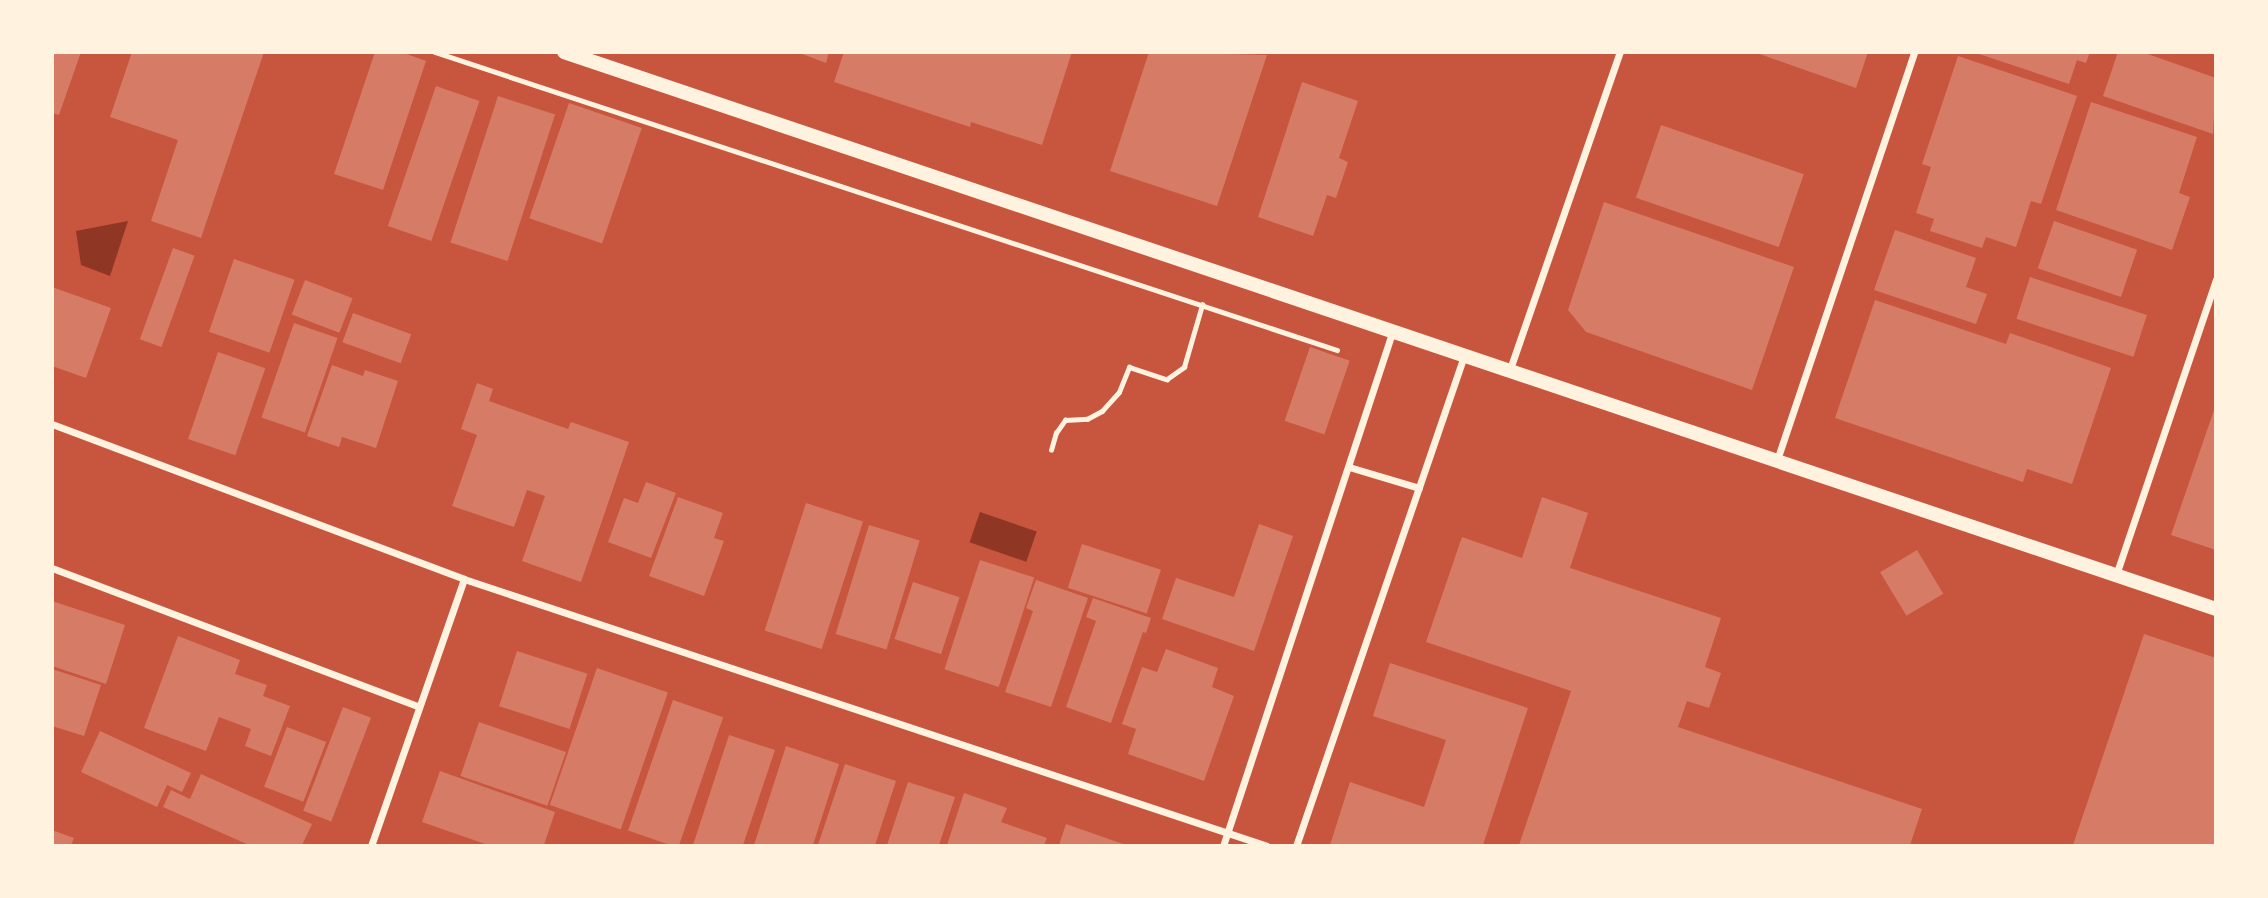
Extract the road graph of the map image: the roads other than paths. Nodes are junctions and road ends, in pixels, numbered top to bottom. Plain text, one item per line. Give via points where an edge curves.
1 (564, 52) edge
2 (1620, 52) edge
3 (1914, 52) edge
4 (2216, 279) edge
5 (1394, 330) junction
6 (1465, 354) junction
7 (1510, 369) junction
8 (52, 424) edge
9 (1777, 460) junction
10 (1349, 467) junction
11 (1419, 488) junction
12 (52, 568) edge
13 (2116, 575) junction
14 (464, 579) junction
15 (2216, 609) edge
16 (419, 707) junction
17 (1227, 832) junction
18 (371, 845) edge
19 (1223, 845) edge
20 (1267, 845) edge
21 (1296, 845) edge

1 - 5 main road
2 - 7 street
3 - 9 street
4 - 13 street
5 - 6 main road
5 - 10 street
6 - 7 main road
6 - 11 street
7 - 9 main road
8 - 14 street
9 - 13 main road
10 - 11 street
10 - 17 street
11 - 21 street
12 - 16 street
13 - 15 main road
14 - 16 street
14 - 17 street
16 - 18 street
17 - 19 street
17 - 20 street

